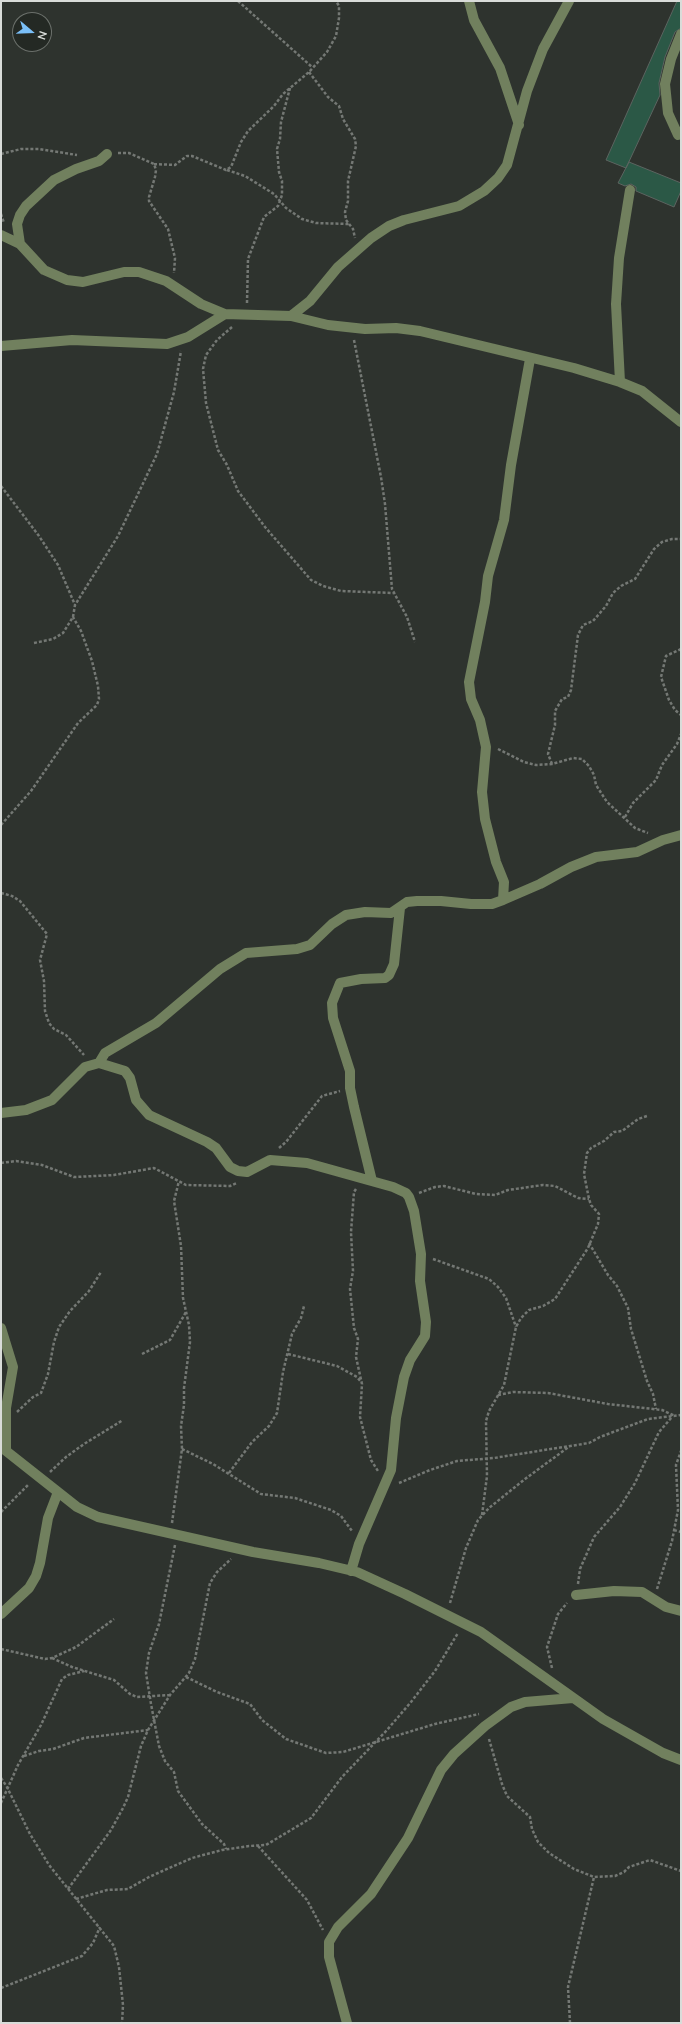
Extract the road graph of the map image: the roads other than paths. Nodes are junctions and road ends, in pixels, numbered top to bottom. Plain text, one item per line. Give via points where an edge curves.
1 (469, 1) edge
2 (569, 1) edge
3 (681, 34) edge
4 (519, 125) junction
5 (678, 134) dead end
6 (107, 154) road end
7 (630, 190) dead end
8 (1, 235) edge
9 (20, 244) junction
10 (225, 314) junction
11 (291, 316) junction
12 (1, 346) edge
13 (530, 359) junction
14 (620, 382) junction
15 (681, 422) edge
16 (681, 835) edge
17 (503, 900) junction
18 (400, 908) junction
19 (99, 1063) junction
20 (1, 1112) edge
21 (368, 1180) junction
22 (1, 1328) edge
23 (3, 1449) edge
24 (58, 1492) junction
25 (351, 1571) junction
26 (576, 1595) road end
27 (681, 1611) edge
28 (1, 1614) edge
29 (572, 1698) junction
30 (681, 1760) edge
31 (347, 2023) edge

1 - 4 street via 474,20 500,68
2 - 4 street via 543,48 527,91
3 - 5 street via 665,84 668,113
4 - 11 street via 507,164 484,192 459,206 389,226 354,252 310,301
6 - 9 street via 99,161 54,180 26,206 17,224
7 - 14 street via 619,258 616,304
8 - 9 street
9 - 10 street via 44,270 67,280 83,282 124,272 139,272 172,285 201,304
10 - 11 street
10 - 12 street via 183,339 167,344 72,340
11 - 13 street via 351,328 420,331
13 - 14 street via 574,368
13 - 17 street via 504,520 488,576 469,682 471,698 485,742 482,799 496,862 504,882
14 - 15 street via 642,391
16 - 17 street via 638,852 596,857
17 - 18 street via 492,904 417,901 407,902
18 - 19 street via 391,913 365,912 346,916 332,924 310,945 297,950 246,953 239,956 156,1023 105,1053
18 - 21 street via 394,964 390,975 385,978 340,983 332,1002 333,1018 350,1071 350,1088
19 - 20 street via 85,1067 52,1100 26,1110
19 - 21 street via 125,1071 130,1078 136,1100 149,1115 207,1142 216,1148 230,1167 238,1171 247,1172 270,1160 306,1163
21 - 25 street via 393,1187 409,1197 414,1211 421,1254 420,1281 426,1322 424,1336 410,1360 404,1377 396,1418 391,1470 359,1544
22 - 23 street via 13,1367
23 - 24 street
24 - 25 street via 77,1507 98,1517
24 - 28 street via 48,1518 36,1576 28,1588
25 - 29 street via 482,1632
26 - 27 street via 642,1592 666,1607
29 - 30 street via 603,1719 663,1753
29 - 31 street via 525,1702 511,1707 485,1726 454,1754 441,1770 408,1838 371,1894 338,1927 329,1942 329,1957

